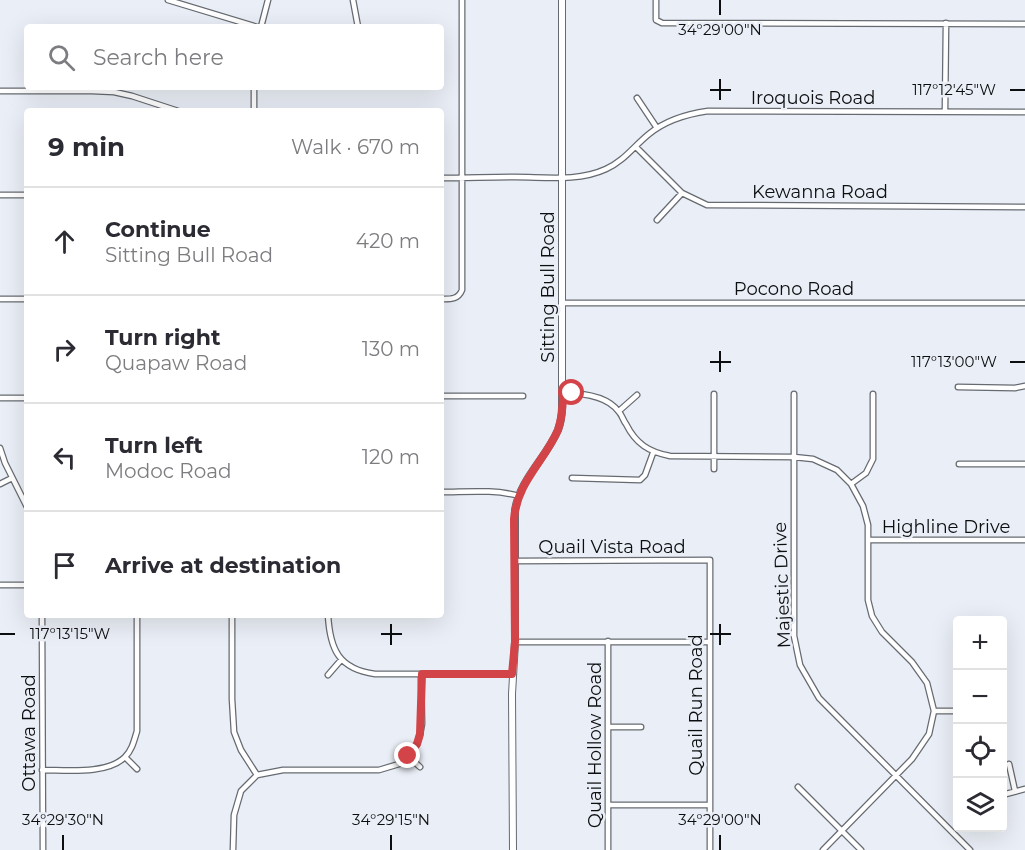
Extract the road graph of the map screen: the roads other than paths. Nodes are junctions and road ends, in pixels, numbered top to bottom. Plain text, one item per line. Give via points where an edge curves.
1 (168, 0) edge
2 (268, 0) edge
3 (352, 0) edge
4 (462, 0) edge
5 (562, 0) edge
6 (656, 0) edge
7 (945, 23) junction
8 (249, 24) edge
9 (260, 24) edge
10 (357, 24) edge
11 (1025, 24) edge
12 (254, 90) edge
13 (0, 91) edge
14 (637, 98) dead end
15 (169, 108) edge
16 (254, 108) edge
17 (945, 111) junction
18 (1025, 112) edge
19 (657, 128) junction
20 (636, 147) junction
21 (444, 178) edge
22 (462, 178) junction
23 (563, 178) junction
24 (682, 193) junction
25 (0, 195) edge
26 (24, 195) edge
27 (1025, 207) edge
28 (657, 220) dead end
29 (0, 299) edge
30 (24, 299) edge
31 (444, 299) edge
32 (562, 303) junction
33 (1025, 303) edge
34 (1025, 386) edge
35 (958, 387) dead end
36 (563, 393) junction
37 (714, 394) dead end
38 (794, 394) dead end
39 (873, 394) dead end
40 (637, 395) dead end
41 (444, 396) edge
42 (523, 396) dead end
43 (0, 398) edge
44 (24, 398) edge
45 (619, 411) junction
46 (0, 448) edge
47 (653, 453) junction
48 (714, 456) junction
49 (794, 457) junction
50 (959, 464) dead end
51 (1025, 464) edge
52 (714, 469) dead end
53 (12, 478) junction
54 (572, 478) dead end
55 (0, 484) edge
56 (851, 484) junction
57 (444, 492) edge
58 (519, 496) junction
59 (24, 501) edge
60 (868, 540) junction
61 (1025, 540) edge
62 (710, 560) joint
63 (514, 561) junction
64 (0, 585) edge
65 (24, 585) edge
66 (42, 618) edge
67 (137, 618) edge
68 (232, 618) edge
69 (328, 618) edge
70 (608, 641) junction
71 (515, 642) junction
72 (710, 642) junction
73 (341, 660) junction
74 (422, 674) junction
75 (512, 674) junction
76 (328, 675) dead end
77 (934, 711) junction
78 (953, 711) edge
79 (608, 727) junction
80 (641, 727) dead end
81 (408, 756) junction
82 (125, 757) junction
83 (1009, 764) dead end
84 (420, 766) dead end
85 (137, 769) dead end
86 (42, 770) junction
87 (257, 775) junction
88 (896, 775) junction
89 (798, 787) dead end
90 (1025, 789) edge
91 (1015, 791) junction
92 (1007, 793) edge
93 (609, 805) junction
94 (710, 805) junction
95 (842, 831) junction
96 (952, 832) joint
97 (42, 850) edge
98 (233, 850) edge
99 (513, 850) edge
100 (608, 850) edge
101 (710, 850) edge
102 (822, 850) edge
103 (861, 850) edge
104 (970, 850) edge

1 - 8 street
2 - 9 street
3 - 10 street
4 - 22 street
5 - 23 street, Sitting Bull Road
6 - 7 street via 656,20 662,22
7 - 11 street
7 - 17 street
12 - 16 street
13 - 15 street via 114,92
14 - 19 street
17 - 18 street, Iroquois Road
17 - 19 street, Iroquois Road via 708,111 689,113
19 - 20 street, Iroquois Road
20 - 23 street, Iroquois Road via 605,169
20 - 24 street, Kewanna Road
21 - 22 street, Iroquois Road
22 - 23 street, Iroquois Road
22 - 31 street via 462,290 457,297
23 - 32 street, Sitting Bull Road
24 - 27 street, Kewanna Road via 707,205
24 - 28 street
25 - 26 street
29 - 30 street
32 - 33 street, Pocono Road
32 - 36 street, Sitting Bull Road
34 - 35 street
36 - 45 street via 591,396
36 - 58 street, Sitting Bull Road via 558,430
37 - 48 street
38 - 49 street, Majestic Drive
39 - 56 street via 873,459 866,473
40 - 45 street
41 - 42 street
43 - 44 street
45 - 47 street via 626,426
46 - 53 street
47 - 48 street
47 - 54 street via 640,480
48 - 49 street
48 - 52 street
49 - 56 street via 813,459 837,471
49 - 88 street, Majestic Drive via 794,636 800,665 819,698
50 - 51 street
53 - 55 street
53 - 59 street
56 - 60 street via 863,506
57 - 58 street
58 - 63 street, Sitting Bull Road via 514,519
60 - 61 street, Highline Drive
60 - 77 street via 868,600 872,616 927,683
62 - 63 street, Quail Vista Road
62 - 72 street, Quail Run Road
63 - 71 street, Sitting Bull Road
64 - 65 street
66 - 86 street, Ottawa Road
67 - 82 street via 136,732
68 - 87 street via 234,732
69 - 73 street via 331,640
70 - 71 street
70 - 72 street
70 - 79 street, Quail Hollow Road
71 - 75 street, Sitting Bull Road
72 - 94 street, Quail Run Road
73 - 74 street via 375,674
73 - 76 street
74 - 75 street
74 - 81 street via 420,734
75 - 99 street, Sitting Bull Road
77 - 78 street
77 - 88 street via 929,734
79 - 80 street
79 - 93 street, Quail Hollow Road
81 - 84 street
81 - 87 street via 399,764 379,770 283,770
82 - 85 street
82 - 86 street via 111,766 93,770
83 - 91 street
86 - 97 street, Ottawa Road
87 - 98 street via 241,791 234,814
88 - 95 street
88 - 96 street, Majestic Drive
89 - 95 street
90 - 91 street
91 - 92 street
93 - 94 street
93 - 100 street, Quail Hollow Road
94 - 101 street, Quail Run Road
95 - 102 street
95 - 103 street
96 - 104 street, Majestic Drive

